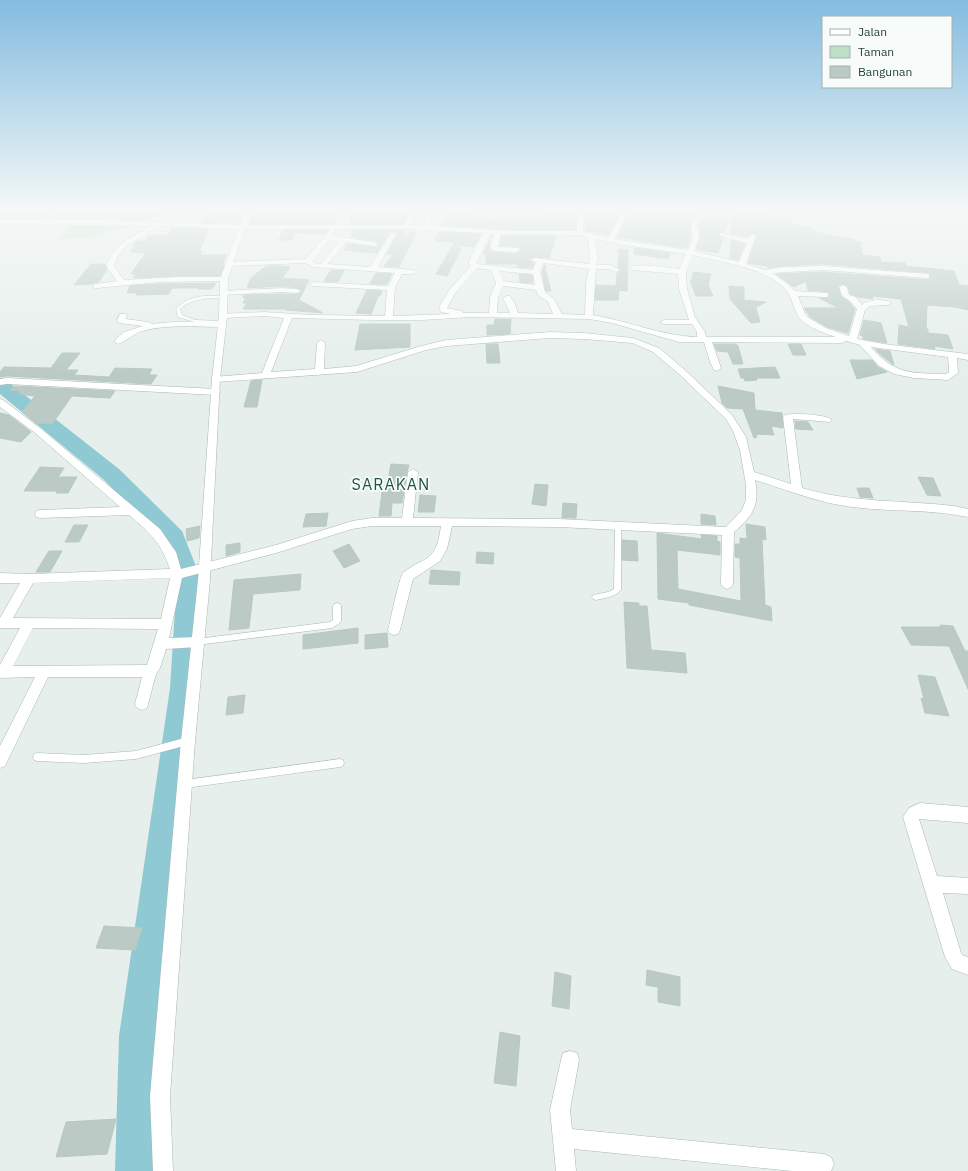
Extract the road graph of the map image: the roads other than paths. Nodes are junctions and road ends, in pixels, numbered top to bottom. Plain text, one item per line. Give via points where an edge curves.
1 (229, 264) edge
2 (110, 265) edge
3 (316, 265) edge
4 (375, 265) edge
5 (537, 265) edge
6 (574, 265) edge
7 (685, 265) edge
8 (742, 265) edge
9 (323, 266) joint
10 (475, 266) joint
11 (593, 267) junction
12 (494, 268) junction
13 (633, 268) dead end
14 (373, 269) junction
15 (616, 270) dead end
16 (400, 271) junction
17 (413, 272) dead end
18 (536, 272) junction
19 (682, 272) junction
20 (763, 272) junction
21 (926, 276) dead end
22 (224, 279) junction
23 (121, 282) junction
24 (500, 283) junction
25 (313, 284) dead end
26 (97, 286) dead end
27 (844, 287) dead end
28 (391, 288) junction
29 (540, 288) junction
30 (297, 291) dead end
31 (793, 293) junction
32 (224, 295) junction
33 (825, 295) dead end
34 (507, 298) dead end
35 (887, 303) dead end
36 (861, 309) junction
37 (493, 315) junction
38 (123, 316) dead end
39 (289, 316) junction
40 (466, 316) junction
41 (515, 316) junction
42 (559, 316) junction
43 (589, 317) junction
44 (389, 318) junction
45 (222, 321) junction
46 (664, 322) dead end
47 (694, 322) junction
48 (158, 326) junction
49 (704, 339) junction
50 (850, 340) junction
51 (118, 341) dead end
52 (321, 343) dead end
53 (863, 343) junction
54 (952, 355) junction
55 (968, 357) edge
56 (717, 368) dead end
57 (319, 372) junction
58 (266, 376) junction
59 (0, 382) edge
60 (216, 386) junction
61 (0, 402) edge
62 (827, 420) dead end
63 (413, 472) dead end
64 (749, 474) junction
65 (796, 489) junction
66 (131, 511) junction
67 (968, 513) edge
68 (40, 514) dead end
69 (407, 523) junction
70 (447, 523) junction
71 (618, 526) junction
72 (728, 531) junction
73 (201, 569) junction
74 (180, 574) junction
75 (0, 578) edge
76 (29, 579) junction
77 (727, 584) dead end
78 (596, 597) dead end
79 (337, 606) dead end
80 (2, 623) edge
81 (29, 623) junction
82 (165, 624) junction
83 (394, 630) dead end
84 (193, 642) junction
85 (163, 644) junction
86 (150, 670) junction
87 (2, 672) edge
88 (44, 672) junction
89 (142, 704) dead end
90 (188, 741) junction
91 (36, 757) dead end
92 (0, 761) edge
93 (340, 763) dead end
94 (185, 784) junction
95 (968, 815) edge
96 (932, 884) junction
97 (968, 886) edge
98 (968, 966) edge
99 (570, 1060) dead end
100 (564, 1138) junction
101 (824, 1164) dead end
102 (163, 1171) edge
103 (566, 1171) edge

1 - 22 street
2 - 23 street
3 - 9 street
4 - 14 street
5 - 18 street
6 - 11 street
7 - 19 street
8 - 20 street
9 - 14 street
10 - 12 street
10 - 40 street via 443,307 444,310
11 - 15 street via 610,267
11 - 43 street
12 - 18 street
12 - 24 street
13 - 19 street
14 - 16 street
16 - 17 street
16 - 28 street
18 - 29 street
19 - 47 street via 683,289
20 - 21 street via 781,269 818,269
20 - 31 street
22 - 23 street via 179,278
22 - 32 street
23 - 26 street
24 - 29 street
24 - 37 street via 494,297
25 - 28 street
27 - 36 street via 846,296 853,299
28 - 44 street
29 - 42 street
30 - 32 street
31 - 33 street
31 - 50 street via 799,310 806,319
32 - 45 street
32 - 45 lane via 191,299 178,309 180,316 186,319
34 - 41 street
35 - 36 street via 868,304
36 - 50 street
37 - 40 street
37 - 41 street
38 - 48 street via 122,321
39 - 44 street
39 - 45 street via 264,314
39 - 58 street
40 - 44 street
41 - 42 street
42 - 43 street
43 - 49 street via 679,339
45 - 48 street
45 - 60 street
46 - 47 street
47 - 49 street
48 - 51 street via 130,332
49 - 50 street
49 - 56 street
50 - 53 street
52 - 57 street
53 - 54 street
53 - 54 street via 881,363 896,373 907,376 948,377 954,373
54 - 55 street
57 - 58 street
57 - 64 street via 367,367 447,343 550,335 600,337 636,342 661,353 736,426 743,439
58 - 60 street
59 - 60 street
60 - 73 street
61 - 66 street via 37,430
62 - 65 street via 788,417
63 - 69 street
64 - 65 street
64 - 72 street via 752,498 748,512
65 - 67 street via 851,503 937,508
66 - 68 street
66 - 74 street via 156,532 170,552
69 - 70 street
69 - 73 street via 372,522 352,525
70 - 71 street
70 - 83 street via 441,548 435,560 411,572 407,577
71 - 72 street
71 - 78 lane via 617,590
72 - 77 street
73 - 74 street
73 - 84 street
74 - 76 street
74 - 82 street
75 - 76 street
76 - 80 street
79 - 84 lane via 336,621 332,625
80 - 81 street
81 - 82 street
81 - 87 street
82 - 85 street
84 - 85 street
84 - 90 street
85 - 86 street
86 - 88 street
86 - 89 street
87 - 88 street
88 - 92 street
90 - 91 lane via 136,755 84,759
90 - 94 street
93 - 94 lane
94 - 102 street via 160,1096
95 - 96 street via 920,811 911,815
96 - 97 street
96 - 98 street via 954,957 958,963
99 - 100 street via 560,1110
100 - 101 street
100 - 103 street

